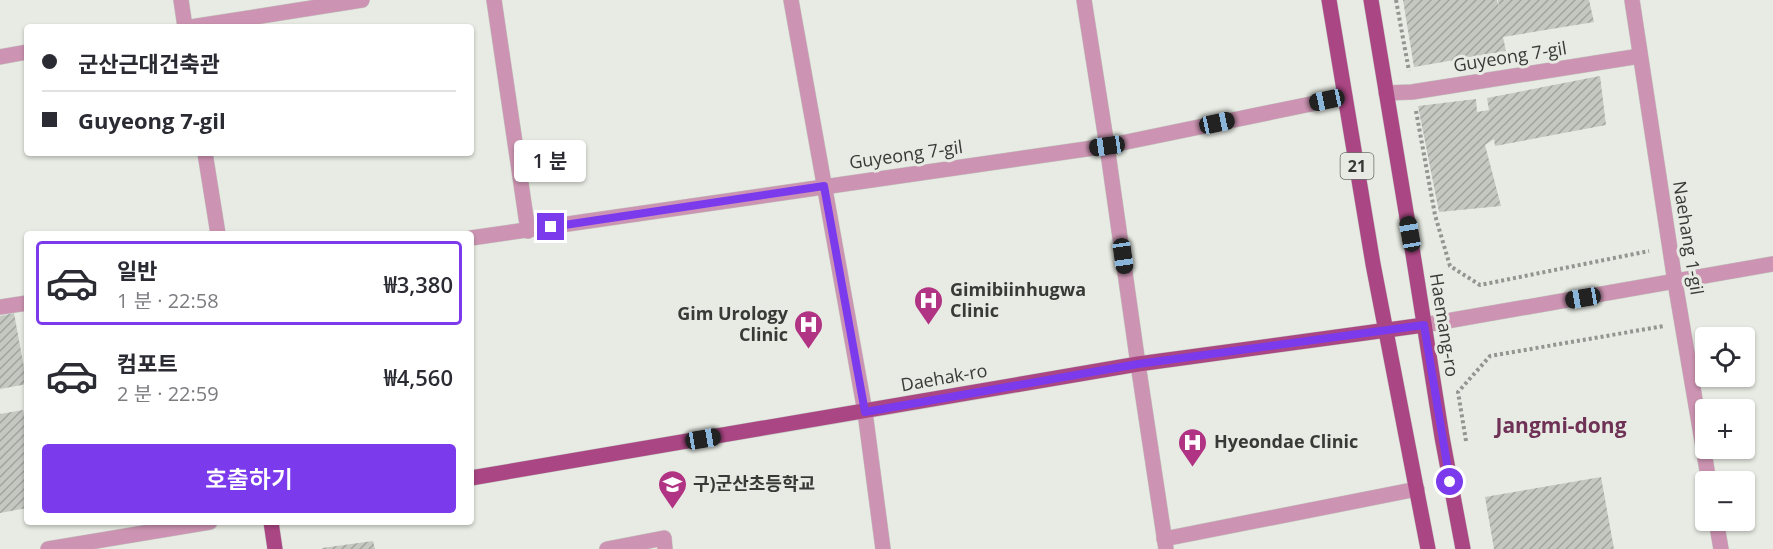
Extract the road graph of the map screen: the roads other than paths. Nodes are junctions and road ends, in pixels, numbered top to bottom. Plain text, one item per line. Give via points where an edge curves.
1 (181, 0) edge
2 (362, 0) edge
3 (494, 0) edge
4 (792, 0) edge
5 (1084, 0) edge
6 (1329, 0) edge
7 (1371, 0) edge
8 (1632, 0) edge
9 (185, 24) edge
10 (210, 24) edge
11 (24, 53) edge
12 (1640, 56) junction
13 (0, 57) edge
14 (1386, 93) junction
15 (1345, 97) junction
16 (1107, 146) junction
17 (205, 156) edge
18 (824, 186) junction
19 (218, 231) edge
20 (528, 231) junction
21 (474, 238) edge
22 (1773, 264) edge
23 (1675, 282) junction
24 (24, 303) edge
25 (0, 307) edge
26 (1424, 325) junction
27 (1386, 331) junction
28 (1138, 364) junction
29 (865, 412) junction
30 (1707, 471) edge
31 (474, 477) edge
32 (1417, 489) junction
33 (192, 525) edge
34 (271, 525) edge
35 (1718, 531) edge
36 (1165, 544) edge
37 (48, 549) edge
38 (275, 549) edge
39 (607, 549) edge
40 (665, 549) edge
41 (883, 549) edge
42 (1428, 549) edge
43 (1463, 549) edge
44 (1721, 549) edge

1 - 9 street
2 - 10 street
3 - 20 street
4 - 18 street
5 - 16 street
6 - 15 main road, 21
7 - 14 main road, Haemang-ro / 21
8 - 12 street, Naehang 1-gil
11 - 13 street
12 - 14 street, Guyeong 7-gil
12 - 23 street, Naehang 1-gil
14 - 26 main road, Haemang-ro / 21
15 - 16 street, Guyeong 7-gil
15 - 27 main road, 21
16 - 18 street, Guyeong 7-gil
16 - 28 street
17 - 19 street
18 - 20 street, Guyeong 7-gil
18 - 29 street
20 - 21 street, Guyeong 7-gil
22 - 23 street
23 - 26 street
23 - 30 street, Naehang 1-gil
24 - 25 street
26 - 27 main road, Daehak-ro
26 - 43 main road, Haemang-ro / 21
27 - 28 main road, Daehak-ro
27 - 32 main road, 21
28 - 29 main road, Daehak-ro
28 - 36 street
29 - 31 main road, Daehak-ro
29 - 41 street
32 - 36 street
32 - 42 main road, 21
33 - 37 street
34 - 38 main road
35 - 44 street
39 - 40 street via 664,538

